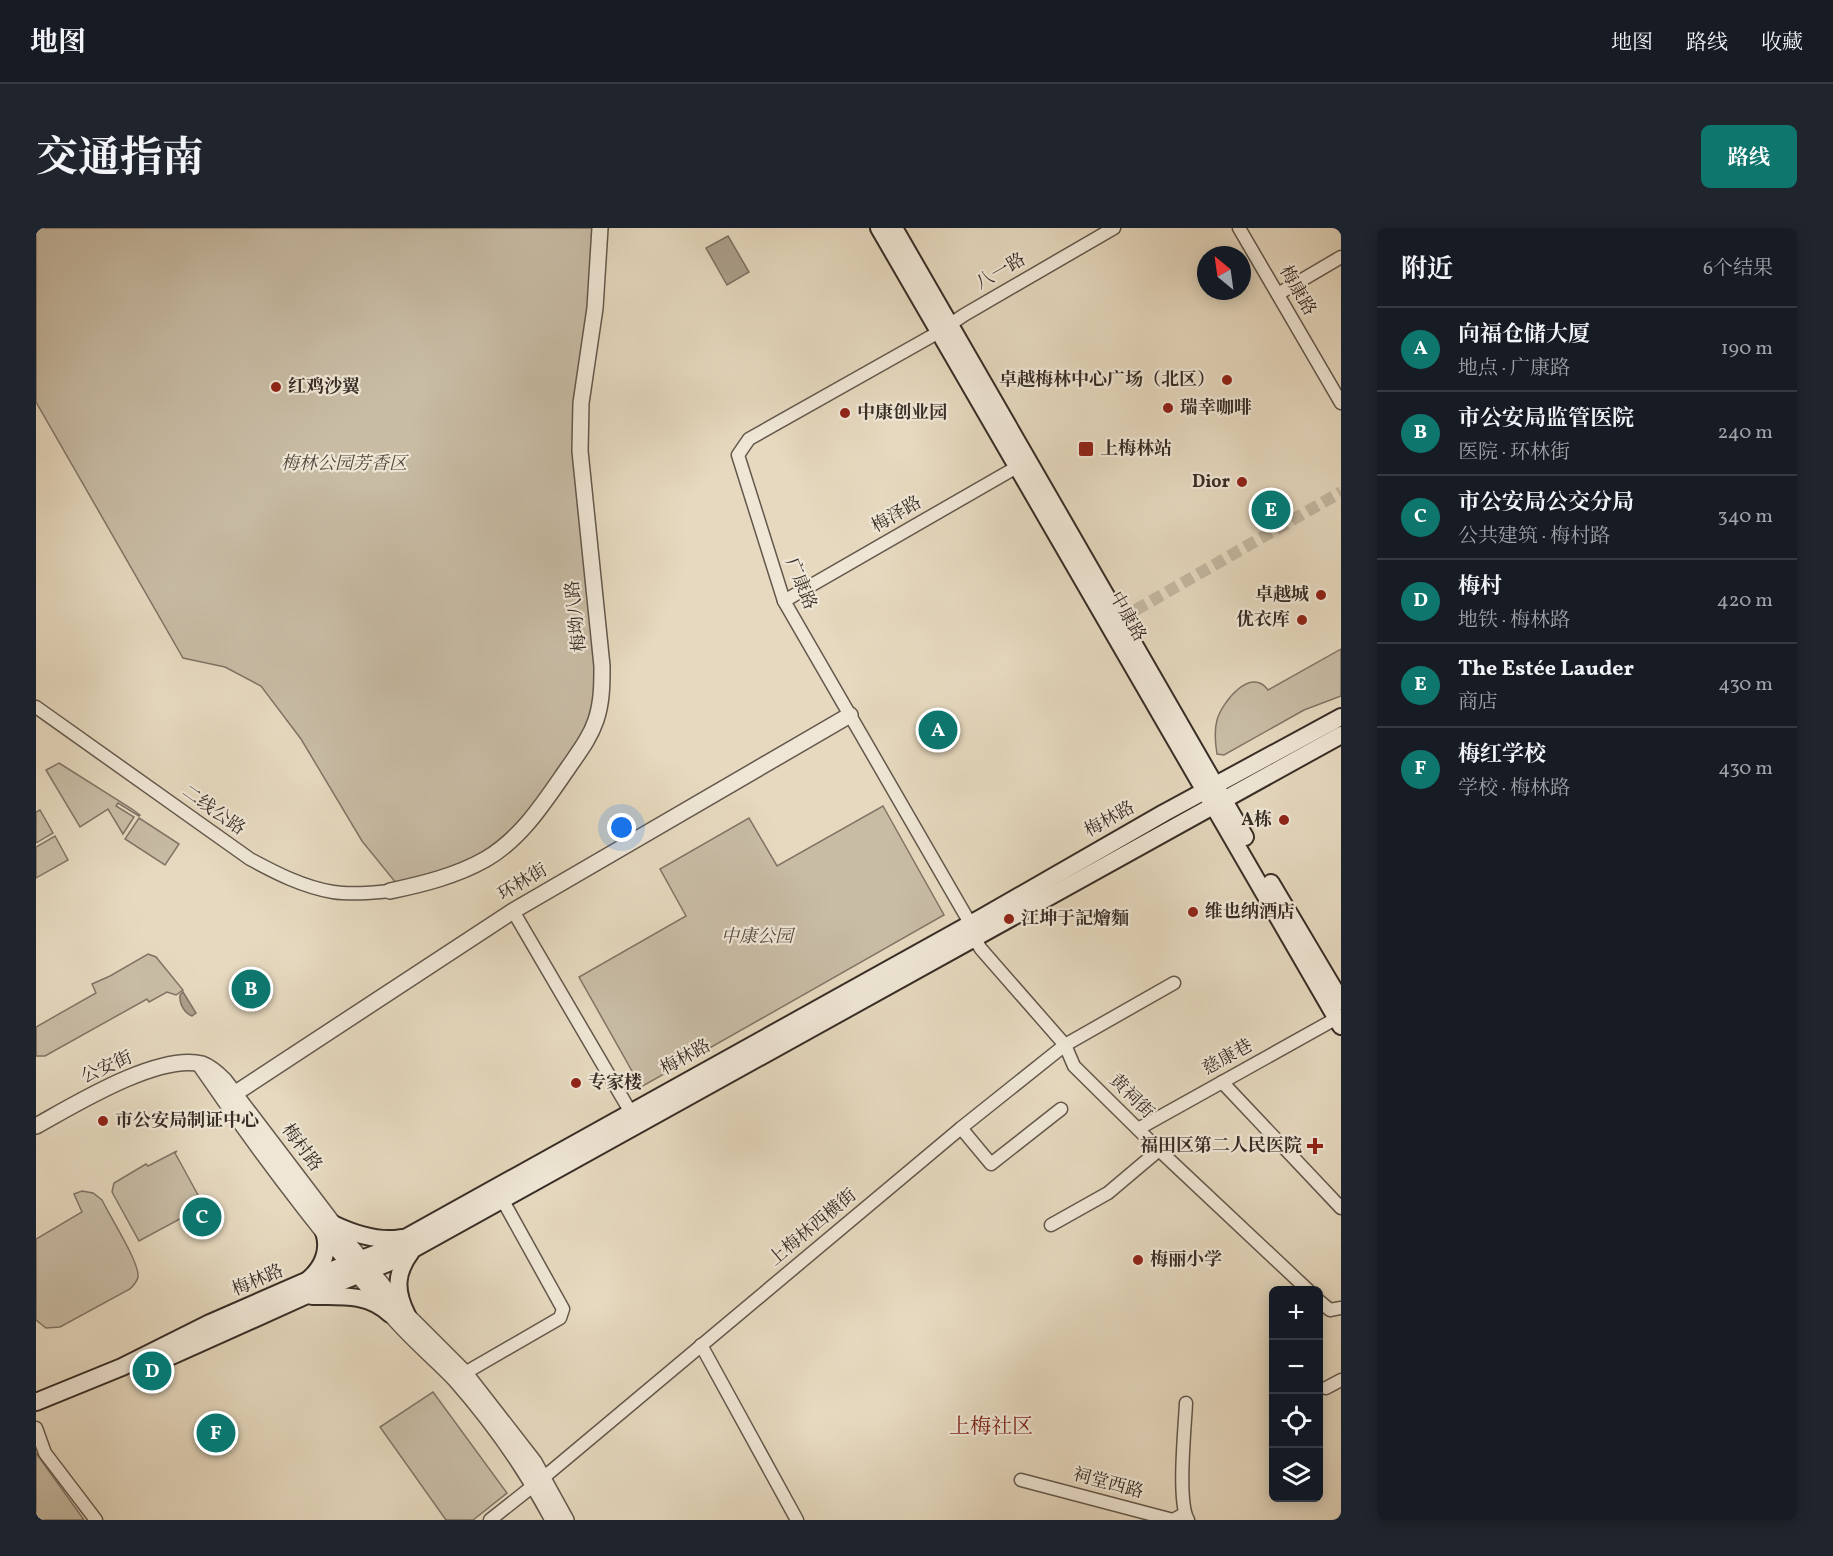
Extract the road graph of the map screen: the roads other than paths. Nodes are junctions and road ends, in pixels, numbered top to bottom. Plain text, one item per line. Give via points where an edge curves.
1 (600, 228) edge
2 (879, 228) edge
3 (894, 228) edge
4 (1114, 228) edge
5 (1239, 228) edge
6 (1341, 257) edge
7 (1278, 294) junction
8 (945, 329) junction
9 (1341, 403) edge
10 (1023, 464) junction
11 (784, 601) junction
12 (36, 707) edge
13 (850, 716) junction
14 (1341, 717) edge
15 (1341, 735) edge
16 (1182, 742) junction
17 (1275, 763) junction
18 (1214, 796) junction
19 (1168, 820) junction
20 (1243, 845) junction
21 (390, 891) joint
22 (513, 911) junction
23 (972, 931) junction
24 (1174, 983) dead end
25 (1341, 1001) edge
26 (1339, 1022) edge
27 (1065, 1046) junction
28 (199, 1064) joint
29 (1222, 1082) junction
30 (230, 1097) junction
31 (1061, 1109) dead end
32 (630, 1111) junction
33 (36, 1126) edge
34 (961, 1128) junction
35 (1138, 1129) junction
36 (1159, 1150) junction
37 (502, 1199) junction
38 (1341, 1208) edge
39 (1051, 1224) dead end
40 (328, 1228) junction
41 (411, 1242) junction
42 (360, 1267) junction
43 (1304, 1286) edge
44 (304, 1290) junction
45 (398, 1314) junction
46 (701, 1345) junction
47 (459, 1376) junction
48 (1341, 1380) edge
49 (1326, 1388) dead end
50 (36, 1402) edge
51 (1186, 1403) dead end
52 (36, 1412) edge
53 (36, 1428) edge
54 (1022, 1480) dead end
55 (539, 1481) junction
56 (1186, 1517) edge
57 (96, 1520) edge
58 (490, 1520) edge
59 (553, 1520) edge
60 (566, 1520) edge
61 (797, 1520) edge

1 - 21 street, 梅坳八路 via 595,308 581,403 580,451 602,666 597,718 547,798 511,840 485,859 438,880
2 - 8 main road, 中康路
3 - 8 main road, 中康路
4 - 8 street, 八一路
5 - 7 street, 梅康路
6 - 7 street
7 - 9 street, 梅康路
8 - 10 main road, 中康路
8 - 11 street, 广康路 via 758,434 742,447 739,463
10 - 11 street, 梅泽路
10 - 16 main road, 中康路
11 - 13 street, 广康路
12 - 21 street, 二线公路 via 250,859 303,884 335,892
13 - 22 street, 环林街
13 - 23 street, 广康路
14 - 17 main road, 梅林路
15 - 17 main road, 梅林路
16 - 17 main road via 1200,753 1208,767 1218,772 1249,758
16 - 18 main road, 中康路
16 - 19 main road via 1178,759 1189,780 1183,797 1172,804
17 - 18 main road, 梅林路
17 - 20 main road via 1262,785 1244,798 1240,809 1250,831
18 - 19 main road, 梅林路
18 - 20 main road, 中康路
19 - 20 main road via 1186,826 1200,820 1211,821 1229,841
19 - 23 main road, 梅林路
20 - 25 main road, 中康路
20 - 26 main road, 中康路
22 - 30 street, 环林街
22 - 32 street
23 - 27 street, 黄祠街 via 981,949
23 - 32 main road, 梅林路
23 - 37 main road, 梅林路
24 - 27 street, 上梅林西横街
26 - 29 street, 慈康巷
27 - 34 street, 上梅林西横街
27 - 35 street, 黄祠街 via 1074,1066
28 - 30 street, 梅村路
28 - 33 street, 公安街 via 170,1064 116,1082
29 - 35 street, 慈康巷
29 - 38 street
30 - 40 street, 梅村路
31 - 34 street via 991,1164
32 - 41 main road, 梅林路
34 - 46 street, 上梅林西横街
35 - 36 street, 黄祠街
36 - 39 street via 1108,1193
36 - 43 street, 黄祠街
37 - 41 main road, 梅林路
37 - 47 street via 563,1309 560,1317
40 - 41 main road
40 - 42 street, 梅村路
40 - 44 main road via 324,1258
41 - 42 main road, 梅林路
41 - 45 main road via 401,1265
42 - 44 main road, 梅林路
42 - 45 street, 梅村路
44 - 45 main road via 362,1298
44 - 50 main road, 梅林路 via 210,1323
44 - 52 main road, 梅林路 via 123,1378
45 - 47 street, 梅村路
46 - 55 street, 上梅林西横街
46 - 61 street
47 - 55 street, 梅村路 via 500,1435
48 - 49 street
51 - 56 street
53 - 57 street via 45,1453
54 - 56 street, 祠堂西路 via 1173,1520
55 - 58 street, 上梅林西横街
55 - 59 street, 梅村路
55 - 60 street, 梅村路

